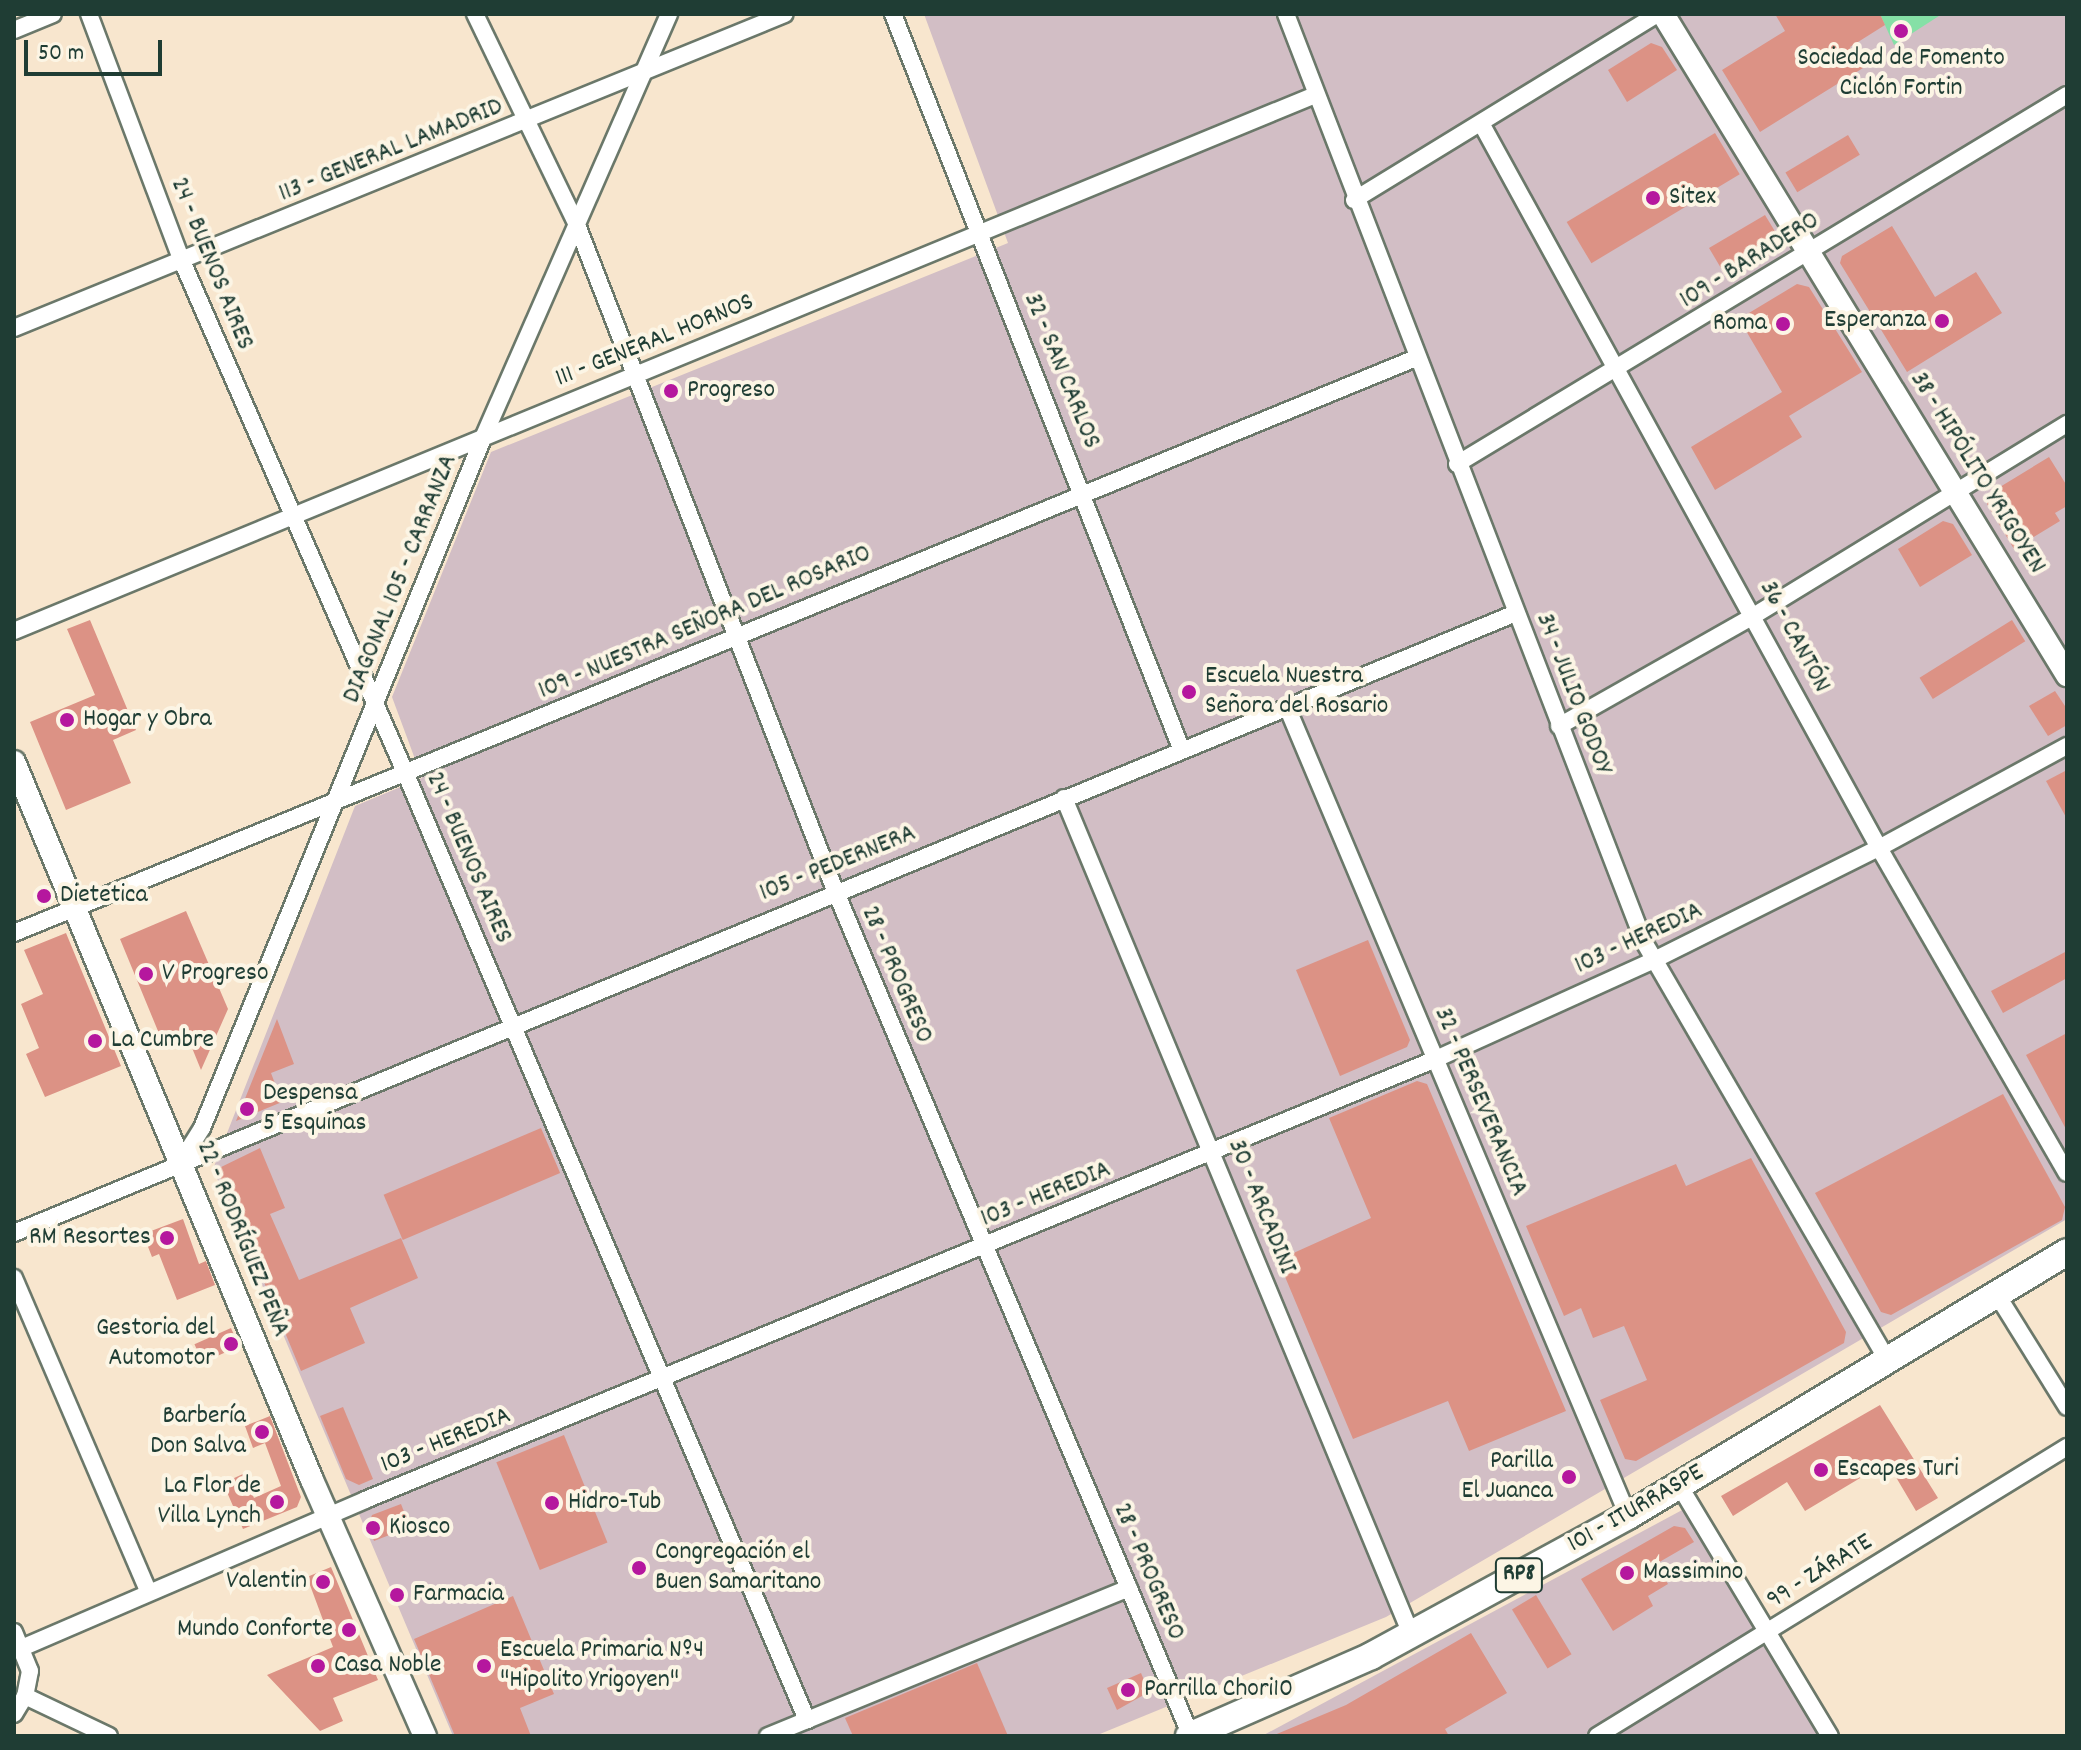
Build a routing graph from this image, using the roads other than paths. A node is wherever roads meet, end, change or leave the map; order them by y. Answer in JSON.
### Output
{"nodes":[{"id":1,"x":53,"y":14,"type":"edge"},
{"id":2,"x":89,"y":14,"type":"edge"},
{"id":3,"x":475,"y":14,"type":"edge"},
{"id":4,"x":669,"y":14,"type":"edge"},
{"id":5,"x":785,"y":14,"type":"edge"},
{"id":6,"x":893,"y":14,"type":"edge"},
{"id":7,"x":1286,"y":14,"type":"edge"},
{"id":8,"x":1660,"y":14,"type":"edge"},
{"id":9,"x":14,"y":30,"type":"edge"},
{"id":10,"x":642,"y":73,"type":"junction"},
{"id":11,"x":1315,"y":95,"type":"junction"},
{"id":12,"x":2067,"y":95,"type":"edge"},
{"id":13,"x":528,"y":121,"type":"junction"},
{"id":14,"x":1481,"y":123,"type":"junction"},
{"id":15,"x":1354,"y":200,"type":"junction"},
{"id":16,"x":577,"y":225,"type":"junction"},
{"id":17,"x":980,"y":234,"type":"junction"},
{"id":18,"x":1808,"y":254,"type":"junction"},
{"id":19,"x":182,"y":261,"type":"junction"},
{"id":20,"x":14,"y":328,"type":"edge"},
{"id":21,"x":1416,"y":358,"type":"junction"},
{"id":22,"x":1619,"y":370,"type":"junction"},
{"id":23,"x":636,"y":374,"type":"junction"},
{"id":24,"x":2067,"y":424,"type":"edge"},
{"id":25,"x":483,"y":438,"type":"junction"},
{"id":26,"x":1457,"y":464,"type":"junction"},
{"id":27,"x":1083,"y":491,"type":"junction"},
{"id":28,"x":1957,"y":491,"type":"junction"},
{"id":29,"x":293,"y":515,"type":"junction"},
{"id":30,"x":1516,"y":613,"type":"junction"},
{"id":31,"x":1755,"y":615,"type":"junction"},
{"id":32,"x":14,"y":631,"type":"edge"},
{"id":33,"x":736,"y":637,"type":"junction"},
{"id":34,"x":2067,"y":675,"type":"edge"},
{"id":35,"x":1287,"y":707,"type":"junction"},
{"id":36,"x":376,"y":708,"type":"junction"},
{"id":37,"x":1559,"y":726,"type":"junction"},
{"id":38,"x":2067,"y":746,"type":"edge"},
{"id":39,"x":1181,"y":748,"type":"junction"},
{"id":40,"x":14,"y":762,"type":"edge"},
{"id":41,"x":405,"y":772,"type":"junction"},
{"id":42,"x":1064,"y":798,"type":"junction"},
{"id":43,"x":338,"y":800,"type":"junction"},
{"id":44,"x":1879,"y":848,"type":"junction"},
{"id":45,"x":835,"y":890,"type":"junction"},
{"id":46,"x":75,"y":906,"type":"junction"},
{"id":47,"x":14,"y":933,"type":"edge"},
{"id":48,"x":1654,"y":960,"type":"junction"},
{"id":49,"x":512,"y":1024,"type":"junction"},
{"id":50,"x":1436,"y":1059,"type":"junction"},
{"id":51,"x":1213,"y":1152,"type":"junction"},
{"id":52,"x":180,"y":1163,"type":"junction"},
{"id":53,"x":2067,"y":1173,"type":"edge"},
{"id":54,"x":14,"y":1233,"type":"edge"},
{"id":55,"x":983,"y":1246,"type":"junction"},
{"id":56,"x":2067,"y":1252,"type":"edge"},
{"id":57,"x":14,"y":1278,"type":"edge"},
{"id":58,"x":1996,"y":1293,"type":"junction"},
{"id":59,"x":1886,"y":1358,"type":"junction"},
{"id":60,"x":662,"y":1377,"type":"junction"},
{"id":61,"x":2067,"y":1407,"type":"edge"},
{"id":62,"x":2067,"y":1447,"type":"edge"},
{"id":63,"x":1679,"y":1485,"type":"junction"},
{"id":64,"x":327,"y":1516,"type":"junction"},
{"id":65,"x":1628,"y":1516,"type":"junction"},
{"id":66,"x":1129,"y":1588,"type":"junction"},
{"id":67,"x":148,"y":1591,"type":"junction"},
{"id":68,"x":14,"y":1632,"type":"edge"},
{"id":69,"x":1767,"y":1633,"type":"junction"},
{"id":70,"x":1411,"y":1634,"type":"junction"},
{"id":71,"x":24,"y":1647,"type":"junction"},
{"id":72,"x":25,"y":1696,"type":"junction"},
{"id":73,"x":14,"y":1714,"type":"edge"},
{"id":74,"x":807,"y":1720,"type":"junction"},
{"id":75,"x":109,"y":1736,"type":"edge"},
{"id":76,"x":425,"y":1736,"type":"edge"},
{"id":77,"x":768,"y":1736,"type":"edge"},
{"id":78,"x":1190,"y":1736,"type":"edge"},
{"id":79,"x":1597,"y":1736,"type":"edge"},
{"id":80,"x":1830,"y":1736,"type":"edge"}],
"edges":[{"from":1,"to":9,"type":"street"},
{"from":2,"to":19,"type":"street","name":"24 - BUENOS AIRES"},
{"from":3,"to":13,"type":"street","name":"28 - PROGRESO"},
{"from":4,"to":10,"type":"street","name":"DIAGONAL 105 - CARRANZA"},
{"from":5,"to":10,"type":"street","name":"113 - GENERAL LAMADRID"},
{"from":6,"to":17,"type":"street","name":"32 - SAN CARLOS"},
{"from":7,"to":11,"type":"street","name":"34 - JULIO GODOY"},
{"from":8,"to":14,"type":"street"},
{"from":8,"to":18,"type":"street","name":"38 - HIPÓLITO YRIGOYEN"},
{"from":10,"to":13,"type":"street","name":"113 - GENERAL LAMADRID"},
{"from":10,"to":16,"type":"street","name":"DIAGONAL 105 - CARRANZA"},
{"from":11,"to":15,"type":"street","name":"34 - JULIO GODOY"},
{"from":11,"to":17,"type":"street","name":"111 - GENERAL HORNOS"},
{"from":12,"to":18,"type":"street","name":"109 - BARADERO"},
{"from":13,"to":16,"type":"street","name":"28 - PROGRESO"},
{"from":13,"to":19,"type":"street","name":"113 - GENERAL LAMADRID"},
{"from":14,"to":15,"type":"street"},
{"from":14,"to":22,"type":"street","name":"36 - CANTÓN"},
{"from":15,"to":21,"type":"street","name":"34 - JULIO GODOY"},
{"from":16,"to":23,"type":"street","name":"28 - PROGRESO"},
{"from":16,"to":25,"type":"street","name":"DIAGONAL 105 - CARRANZA"},
{"from":17,"to":23,"type":"street","name":"111 - GENERAL HORNOS"},
{"from":17,"to":27,"type":"street","name":"32 - SAN CARLOS"},
{"from":18,"to":22,"type":"street","name":"109 - BARADERO"},
{"from":18,"to":28,"type":"street","name":"38 - HIPÓLITO YRIGOYEN"},
{"from":19,"to":20,"type":"street","name":"113 - GENERAL LAMADRID"},
{"from":19,"to":29,"type":"street","name":"24 - BUENOS AIRES"},
{"from":21,"to":26,"type":"street","name":"34 - JULIO GODOY"},
{"from":21,"to":27,"type":"street","name":"109 - NUESTRA SEÑORA DEL ROSARIO"},
{"from":22,"to":26,"type":"street","name":"109 - BARADERO"},
{"from":22,"to":31,"type":"street","name":"36 - CANTÓN"},
{"from":23,"to":25,"type":"street","name":"111 - GENERAL HORNOS"},
{"from":23,"to":33,"type":"street","name":"28 - PROGRESO"},
{"from":24,"to":28,"type":"street"},
{"from":25,"to":29,"type":"street","name":"111 - GENERAL HORNOS"},
{"from":25,"to":36,"type":"street","name":"DIAGONAL 105 - CARRANZA"},
{"from":26,"to":30,"type":"street","name":"34 - JULIO GODOY"},
{"from":27,"to":33,"type":"street","name":"109 - NUESTRA SEÑORA DEL ROSARIO"},
{"from":27,"to":39,"type":"street","name":"32 - SAN CARLOS"},
{"from":28,"to":31,"type":"street"},
{"from":28,"to":34,"type":"street","name":"38 - HIPÓLITO YRIGOYEN"},
{"from":29,"to":32,"type":"street","name":"111 - GENERAL HORNOS"},
{"from":29,"to":36,"type":"street","name":"24 - BUENOS AIRES"},
{"from":30,"to":35,"type":"street","name":"105 - PEDERNERA"},
{"from":30,"to":37,"type":"street","name":"34 - JULIO GODOY"},
{"from":31,"to":37,"type":"street"},
{"from":31,"to":44,"type":"street","name":"36 - CANTÓN"},
{"from":33,"to":41,"type":"street","name":"109 - NUESTRA SEÑORA DEL ROSARIO"},
{"from":33,"to":45,"type":"street","name":"28 - PROGRESO"},
{"from":35,"to":39,"type":"street","name":"105 - PEDERNERA"},
{"from":35,"to":50,"type":"street","name":"32 - PERSEVERANCIA"},
{"from":36,"to":41,"type":"street","name":"24 - BUENOS AIRES"},
{"from":36,"to":43,"type":"street","name":"DIAGONAL 105 - CARRANZA"},
{"from":37,"to":48,"type":"street","name":"34 - JULIO GODOY"},
{"from":38,"to":44,"type":"street","name":"103 - HEREDIA"},
{"from":39,"to":42,"type":"street","name":"105 - PEDERNERA"},
{"from":40,"to":46,"type":"street","name":"22 - RODRÍGUEZ PEÑA"},
{"from":41,"to":43,"type":"street","name":"109 - NUESTRA SEÑORA DEL ROSARIO"},
{"from":41,"to":49,"type":"street","name":"24 - BUENOS AIRES"},
{"from":42,"to":45,"type":"street","name":"105 - PEDERNERA"},
{"from":42,"to":51,"type":"street","name":"30 - ARCADINI"},
{"from":43,"to":46,"type":"street","name":"109 - NUESTRA SEÑORA DEL ROSARIO"},
{"from":43,"to":52,"type":"street","name":"DIAGONAL 105 - CARRANZA"},
{"from":44,"to":48,"type":"street","name":"103 - HEREDIA"},
{"from":44,"to":53,"type":"street","name":"36 - CANTÓN"},
{"from":45,"to":49,"type":"street","name":"105 - PEDERNERA"},
{"from":45,"to":55,"type":"street","name":"28 - PROGRESO"},
{"from":46,"to":47,"type":"street","name":"109 - NUESTRA SEÑORA DEL ROSARIO"},
{"from":46,"to":52,"type":"street","name":"22 - RODRÍGUEZ PEÑA"},
{"from":48,"to":50,"type":"street","name":"103 - HEREDIA"},
{"from":48,"to":59,"type":"street","name":"34 - JULIO GODOY"},
{"from":49,"to":52,"type":"street","name":"105 - PEDERNERA"},
{"from":49,"to":60,"type":"street","name":"24 - BUENOS AIRES"},
{"from":50,"to":51,"type":"street","name":"103 - HEREDIA"},
{"from":50,"to":65,"type":"street","name":"32 - PERSEVERANCIA"},
{"from":51,"to":55,"type":"street","name":"103 - HEREDIA"},
{"from":51,"to":70,"type":"street","name":"30 - ARCADINI"},
{"from":52,"to":54,"type":"street","name":"105 - PEDERNERA"},
{"from":52,"to":64,"type":"street","name":"22 - RODRÍGUEZ PEÑA"},
{"from":55,"to":60,"type":"street","name":"103 - HEREDIA"},
{"from":55,"to":66,"type":"street","name":"28 - PROGRESO"},
{"from":56,"to":58,"type":"main road","name":"101 - ITURRASPE","number":"RP8"},
{"from":57,"to":67,"type":"street"},
{"from":58,"to":59,"type":"main road","name":"101 - ITURRASPE","number":"RP8"},
{"from":58,"to":61,"type":"street"},
{"from":59,"to":63,"type":"main road","name":"101 - ITURRASPE","number":"RP8"},
{"from":60,"to":64,"type":"street","name":"103 - HEREDIA"},
{"from":60,"to":74,"type":"street","name":"24 - BUENOS AIRES"},
{"from":62,"to":69,"type":"street","name":"99 - ZÁRATE"},
{"from":63,"to":65,"type":"main road","name":"101 - ITURRASPE","number":"RP8"},
{"from":63,"to":69,"type":"street"},
{"from":64,"to":67,"type":"street","name":"103 - HEREDIA"},
{"from":64,"to":76,"type":"street","name":"22 - RODRÍGUEZ PEÑA"},
{"from":65,"to":70,"type":"main road","name":"101 - ITURRASPE","number":"RP8"},
{"from":66,"to":74,"type":"street"},
{"from":66,"to":78,"type":"street","name":"28 - PROGRESO"},
{"from":67,"to":71,"type":"street","name":"103 - HEREDIA"},
{"from":68,"to":71,"type":"street"},
{"from":69,"to":79,"type":"street","name":"99 - ZÁRATE"},
{"from":69,"to":80,"type":"street"},
{"from":70,"to":78,"type":"main road","name":"101 - ITURRASPE","number":"RP8"},
{"from":71,"to":72,"type":"street"},
{"from":72,"to":73,"type":"street"},
{"from":72,"to":75,"type":"street"},
{"from":74,"to":77,"type":"street"}]}
